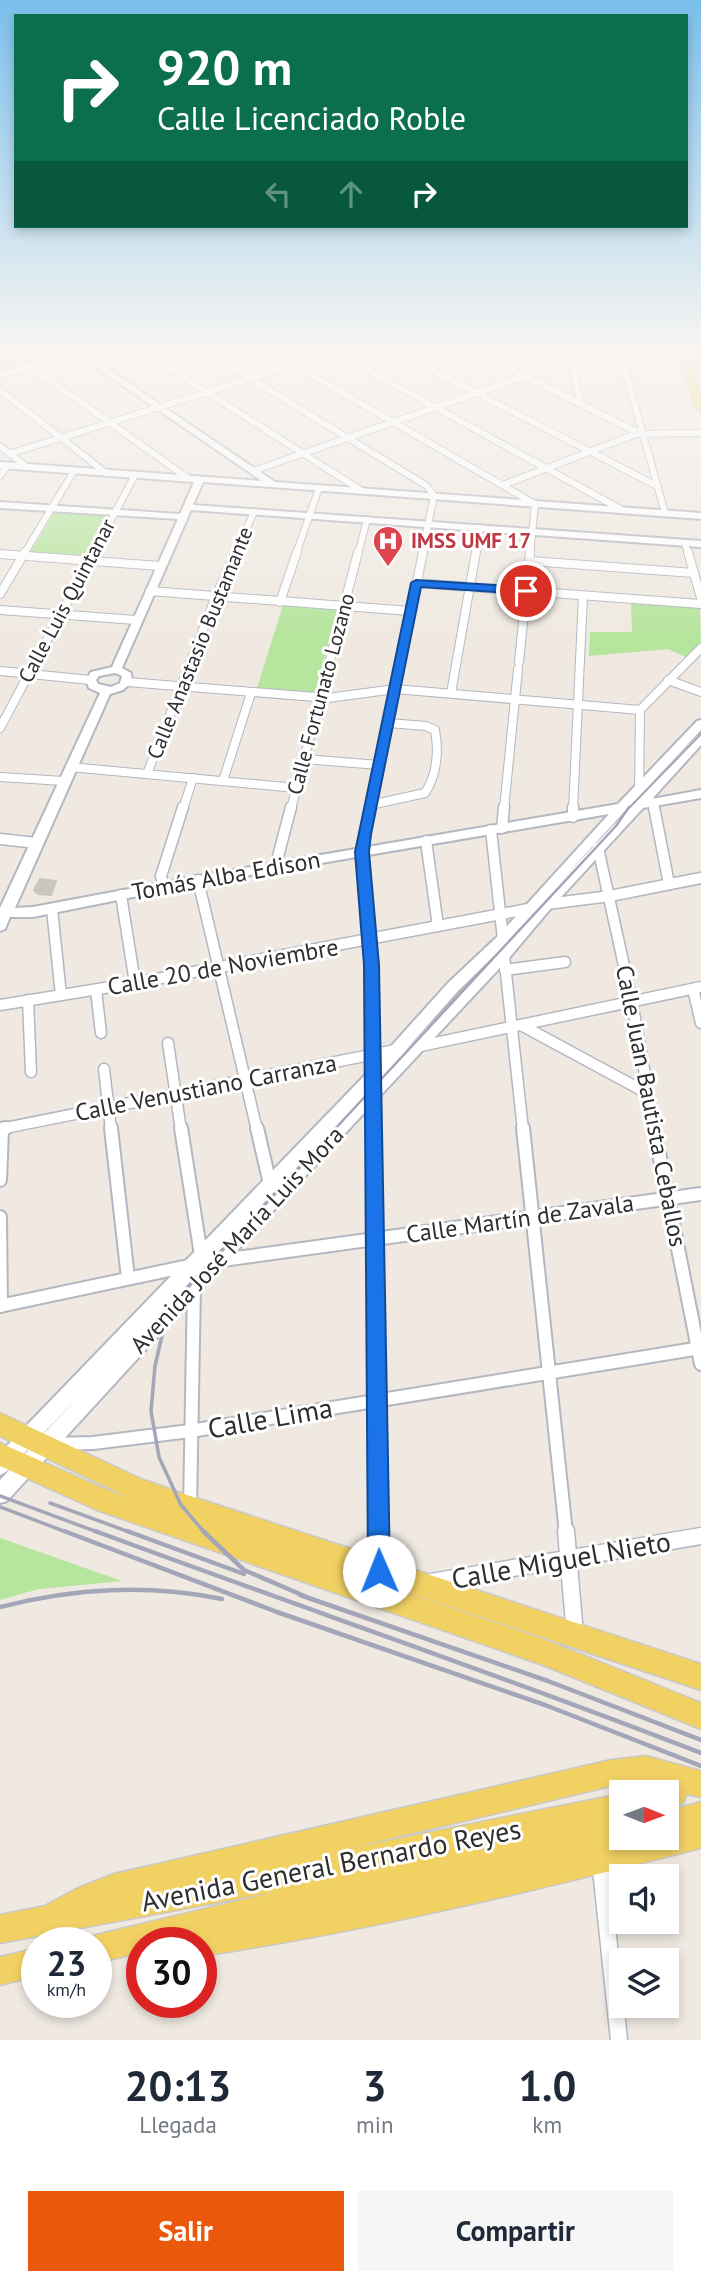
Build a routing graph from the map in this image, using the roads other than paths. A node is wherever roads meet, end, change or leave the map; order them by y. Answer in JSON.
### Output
{"nodes":[{"id":1,"x":0,"y":446,"type":"edge"},
{"id":2,"x":35,"y":446,"type":"edge"},
{"id":3,"x":73,"y":446,"type":"edge"},
{"id":4,"x":146,"y":446,"type":"edge"},
{"id":5,"x":217,"y":446,"type":"edge"},
{"id":6,"x":293,"y":446,"type":"edge"},
{"id":7,"x":319,"y":446,"type":"edge"},
{"id":8,"x":362,"y":446,"type":"edge"},
{"id":9,"x":435,"y":446,"type":"edge"},
{"id":10,"x":508,"y":446,"type":"edge"},
{"id":11,"x":578,"y":446,"type":"edge"},
{"id":12,"x":605,"y":446,"type":"edge"},
{"id":13,"x":645,"y":446,"type":"edge"},
{"id":14,"x":302,"y":452,"type":"junction"},
{"id":15,"x":589,"y":452,"type":"junction"},
{"id":16,"x":9,"y":454,"type":"junction"},
{"id":17,"x":3,"y":466,"type":"edge"},
{"id":18,"x":27,"y":467,"type":"junction"},
{"id":19,"x":547,"y":468,"type":"junction"},
{"id":20,"x":74,"y":471,"type":"junction"},
{"id":21,"x":253,"y":471,"type":"junction"},
{"id":22,"x":106,"y":472,"type":"junction"},
{"id":23,"x":135,"y":475,"type":"junction"},
{"id":24,"x":0,"y":476,"type":"edge"},
{"id":25,"x":194,"y":479,"type":"junction"},
{"id":26,"x":274,"y":484,"type":"junction"},
{"id":27,"x":503,"y":485,"type":"junction"},
{"id":28,"x":657,"y":486,"type":"junction"},
{"id":29,"x":319,"y":488,"type":"junction"},
{"id":30,"x":362,"y":491,"type":"junction"},
{"id":31,"x":434,"y":496,"type":"junction"},
{"id":32,"x":535,"y":504,"type":"junction"},
{"id":33,"x":0,"y":505,"type":"edge"},
{"id":34,"x":187,"y":507,"type":"junction"},
{"id":35,"x":51,"y":508,"type":"junction"},
{"id":36,"x":622,"y":510,"type":"junction"},
{"id":37,"x":113,"y":512,"type":"junction"},
{"id":38,"x":254,"y":512,"type":"junction"},
{"id":39,"x":664,"y":513,"type":"junction"},
{"id":40,"x":310,"y":516,"type":"junction"},
{"id":41,"x":701,"y":516,"type":"edge"},
{"id":42,"x":182,"y":517,"type":"junction"},
{"id":43,"x":367,"y":520,"type":"junction"},
{"id":44,"x":429,"y":524,"type":"junction"},
{"id":45,"x":481,"y":528,"type":"junction"},
{"id":46,"x":532,"y":532,"type":"junction"},
{"id":47,"x":685,"y":543,"type":"junction"},
{"id":48,"x":701,"y":544,"type":"edge"},
{"id":49,"x":0,"y":554,"type":"edge"},
{"id":50,"x":22,"y":556,"type":"junction"},
{"id":51,"x":88,"y":561,"type":"junction"},
{"id":52,"x":530,"y":561,"type":"junction"},
{"id":53,"x":160,"y":566,"type":"junction"},
{"id":54,"x":694,"y":573,"type":"junction"},
{"id":55,"x":416,"y":583,"type":"junction"},
{"id":56,"x":471,"y":587,"type":"junction"},
{"id":57,"x":150,"y":591,"type":"junction"},
{"id":58,"x":526,"y":591,"type":"junction"},
{"id":59,"x":0,"y":594,"type":"edge"},
{"id":60,"x":216,"y":596,"type":"junction"},
{"id":61,"x":583,"y":596,"type":"junction"},
{"id":62,"x":701,"y":598,"type":"edge"},
{"id":63,"x":280,"y":602,"type":"junction"},
{"id":64,"x":701,"y":604,"type":"edge"},
{"id":65,"x":343,"y":607,"type":"junction"},
{"id":66,"x":0,"y":610,"type":"edge"},
{"id":67,"x":410,"y":611,"type":"junction"},
{"id":68,"x":59,"y":615,"type":"junction"},
{"id":69,"x":136,"y":620,"type":"junction"},
{"id":70,"x":701,"y":648,"type":"edge"},
{"id":71,"x":116,"y":669,"type":"junction"},
{"id":72,"x":0,"y":671,"type":"edge"},
{"id":73,"x":29,"y":674,"type":"junction"},
{"id":74,"x":91,"y":680,"type":"junction"},
{"id":75,"x":668,"y":680,"type":"junction"},
{"id":76,"x":127,"y":682,"type":"junction"},
{"id":77,"x":181,"y":686,"type":"junction"},
{"id":78,"x":395,"y":689,"type":"junction"},
{"id":79,"x":106,"y":691,"type":"junction"},
{"id":80,"x":701,"y":692,"type":"edge"},
{"id":81,"x":251,"y":693,"type":"junction"},
{"id":82,"x":451,"y":694,"type":"junction"},
{"id":83,"x":318,"y":698,"type":"junction"},
{"id":84,"x":516,"y":699,"type":"junction"},
{"id":85,"x":579,"y":705,"type":"junction"},
{"id":86,"x":640,"y":710,"type":"junction"},
{"id":87,"x":388,"y":723,"type":"junction"},
{"id":88,"x":701,"y":723,"type":"edge"},
{"id":89,"x":0,"y":729,"type":"edge"},
{"id":90,"x":701,"y":738,"type":"edge"},
{"id":91,"x":304,"y":759,"type":"junction"},
{"id":92,"x":379,"y":765,"type":"junction"},
{"id":93,"x":70,"y":767,"type":"junction"},
{"id":94,"x":147,"y":774,"type":"junction"},
{"id":95,"x":0,"y":777,"type":"edge"},
{"id":96,"x":193,"y":778,"type":"junction"},
{"id":97,"x":223,"y":781,"type":"junction"},
{"id":98,"x":63,"y":782,"type":"junction"},
{"id":99,"x":296,"y":788,"type":"junction"},
{"id":100,"x":701,"y":793,"type":"edge"},
{"id":101,"x":644,"y":798,"type":"junction"},
{"id":102,"x":370,"y":805,"type":"junction"},
{"id":103,"x":623,"y":807,"type":"junction"},
{"id":104,"x":573,"y":817,"type":"junction"},
{"id":105,"x":497,"y":829,"type":"junction"},
{"id":106,"x":0,"y":839,"type":"edge"},
{"id":107,"x":426,"y":841,"type":"junction"},
{"id":108,"x":598,"y":841,"type":"junction"},
{"id":109,"x":36,"y":843,"type":"junction"},
{"id":110,"x":362,"y":852,"type":"junction"},
{"id":111,"x":275,"y":868,"type":"junction"},
{"id":112,"x":701,"y":878,"type":"edge"},
{"id":113,"x":198,"y":880,"type":"junction"},
{"id":114,"x":669,"y":884,"type":"junction"},
{"id":115,"x":164,"y":887,"type":"junction"},
{"id":116,"x":121,"y":895,"type":"junction"},
{"id":117,"x":610,"y":896,"type":"junction"},
{"id":118,"x":547,"y":904,"type":"junction"},
{"id":119,"x":52,"y":909,"type":"junction"},
{"id":120,"x":528,"y":909,"type":"junction"},
{"id":121,"x":500,"y":914,"type":"junction"},
{"id":122,"x":2,"y":918,"type":"edge"},
{"id":123,"x":438,"y":926,"type":"junction"},
{"id":124,"x":370,"y":940,"type":"junction"},
{"id":125,"x":504,"y":955,"type":"junction"},
{"id":126,"x":565,"y":962,"type":"dead end"},
{"id":127,"x":218,"y":968,"type":"junction"},
{"id":128,"x":135,"y":983,"type":"junction"},
{"id":129,"x":697,"y":988,"type":"edge"},
{"id":130,"x":96,"y":990,"type":"junction"},
{"id":131,"x":61,"y":995,"type":"junction"},
{"id":132,"x":28,"y":1000,"type":"junction"},
{"id":133,"x":632,"y":1002,"type":"junction"},
{"id":134,"x":0,"y":1005,"type":"edge"},
{"id":135,"x":701,"y":1023,"type":"edge"},
{"id":136,"x":516,"y":1026,"type":"junction"},
{"id":137,"x":102,"y":1033,"type":"dead end"},
{"id":138,"x":168,"y":1043,"type":"dead end"},
{"id":139,"x":417,"y":1046,"type":"junction"},
{"id":140,"x":398,"y":1050,"type":"junction"},
{"id":141,"x":372,"y":1054,"type":"junction"},
{"id":142,"x":104,"y":1069,"type":"dead end"},
{"id":143,"x":31,"y":1072,"type":"dead end"},
{"id":144,"x":373,"y":1076,"type":"junction"},
{"id":145,"x":246,"y":1079,"type":"junction"},
{"id":146,"x":177,"y":1093,"type":"junction"},
{"id":147,"x":647,"y":1093,"type":"junction"},
{"id":148,"x":374,"y":1094,"type":"junction"},
{"id":149,"x":108,"y":1108,"type":"junction"},
{"id":150,"x":1,"y":1129,"type":"edge"},
{"id":151,"x":0,"y":1180,"type":"edge"},
{"id":152,"x":270,"y":1184,"type":"junction"},
{"id":153,"x":701,"y":1194,"type":"edge"},
{"id":154,"x":667,"y":1198,"type":"junction"},
{"id":155,"x":531,"y":1216,"type":"junction"},
{"id":156,"x":0,"y":1217,"type":"edge"},
{"id":157,"x":373,"y":1241,"type":"junction"},
{"id":158,"x":203,"y":1260,"type":"junction"},
{"id":159,"x":128,"y":1278,"type":"junction"},
{"id":160,"x":194,"y":1284,"type":"junction"},
{"id":161,"x":0,"y":1306,"type":"edge"},
{"id":162,"x":699,"y":1348,"type":"edge"},
{"id":163,"x":701,"y":1364,"type":"edge"},
{"id":164,"x":550,"y":1372,"type":"junction"},
{"id":165,"x":377,"y":1399,"type":"junction"},
{"id":166,"x":0,"y":1424,"type":"edge"},
{"id":167,"x":190,"y":1431,"type":"junction"},
{"id":168,"x":37,"y":1441,"type":"junction"},
{"id":169,"x":9,"y":1461,"type":"edge"},
{"id":170,"x":0,"y":1494,"type":"edge"},
{"id":171,"x":189,"y":1508,"type":"junction"},
{"id":172,"x":198,"y":1534,"type":"junction"},
{"id":173,"x":701,"y":1536,"type":"edge"},
{"id":174,"x":569,"y":1557,"type":"junction"},
{"id":175,"x":379,"y":1571,"type":"junction"},
{"id":176,"x":420,"y":1583,"type":"junction"},
{"id":177,"x":575,"y":1634,"type":"junction"},
{"id":178,"x":701,"y":1677,"type":"edge"},
{"id":179,"x":701,"y":1716,"type":"edge"},
{"id":180,"x":701,"y":1784,"type":"edge"},
{"id":181,"x":609,"y":1809,"type":"edge"},
{"id":182,"x":701,"y":1816,"type":"edge"},
{"id":183,"x":679,"y":1821,"type":"edge"},
{"id":184,"x":701,"y":1834,"type":"edge"},
{"id":185,"x":609,"y":1836,"type":"edge"},
{"id":186,"x":600,"y":1860,"type":"junction"},
{"id":187,"x":43,"y":1923,"type":"junction"},
{"id":188,"x":198,"y":1927,"type":"edge"},
{"id":189,"x":0,"y":1929,"type":"edge"},
{"id":190,"x":217,"y":1939,"type":"edge"},
{"id":191,"x":21,"y":1966,"type":"edge"},
{"id":192,"x":0,"y":1971,"type":"edge"},
{"id":193,"x":619,"y":2040,"type":"edge"}],
"edges":[{"from":1,"to":16,"type":"street"},
{"from":2,"to":16,"type":"street"},
{"from":3,"to":22,"type":"street"},
{"from":4,"to":25,"type":"street"},
{"from":5,"to":21,"type":"street"},
{"from":6,"to":14,"type":"street"},
{"from":7,"to":14,"type":"street"},
{"from":8,"to":31,"type":"street"},
{"from":9,"to":27,"type":"street"},
{"from":10,"to":19,"type":"street"},
{"from":11,"to":15,"type":"street"},
{"from":12,"to":15,"type":"street"},
{"from":13,"to":28,"type":"street"},
{"from":14,"to":21,"type":"street"},
{"from":14,"to":30,"type":"street"},
{"from":15,"to":19,"type":"street"},
{"from":15,"to":28,"type":"street"},
{"from":16,"to":18,"type":"street"},
{"from":17,"to":18,"type":"street"},
{"from":17,"to":24,"type":"street"},
{"from":18,"to":20,"type":"street"},
{"from":19,"to":27,"type":"street"},
{"from":19,"to":36,"type":"street"},
{"from":20,"to":22,"type":"street"},
{"from":20,"to":35,"type":"street"},
{"from":21,"to":26,"type":"street"},
{"from":22,"to":23,"type":"street"},
{"from":23,"to":25,"type":"street"},
{"from":23,"to":37,"type":"street","name":"Calle Luis Quintanar"},
{"from":25,"to":26,"type":"street"},
{"from":25,"to":34,"type":"street"},
{"from":26,"to":29,"type":"street"},
{"from":27,"to":32,"type":"street"},
{"from":28,"to":39,"type":"street"},
{"from":29,"to":30,"type":"street"},
{"from":29,"to":40,"type":"street"},
{"from":30,"to":31,"type":"street"},
{"from":31,"to":32,"type":"street"},
{"from":31,"to":44,"type":"street"},
{"from":32,"to":36,"type":"street"},
{"from":32,"to":46,"type":"street"},
{"from":33,"to":35,"type":"street"},
{"from":34,"to":38,"type":"street"},
{"from":34,"to":42,"type":"street"},
{"from":35,"to":37,"type":"street"},
{"from":35,"to":50,"type":"street"},
{"from":36,"to":39,"type":"street"},
{"from":37,"to":42,"type":"street"},
{"from":37,"to":51,"type":"street","name":"Calle Luis Quintanar"},
{"from":38,"to":40,"type":"street"},
{"from":38,"to":60,"type":"street","name":"Calle Anastasio Bustamante"},
{"from":39,"to":41,"type":"street"},
{"from":40,"to":43,"type":"street"},
{"from":40,"to":63,"type":"street"},
{"from":42,"to":53,"type":"street"},
{"from":43,"to":44,"type":"street"},
{"from":43,"to":65,"type":"street","name":"Calle Fortunato Lozano"},
{"from":44,"to":45,"type":"street"},
{"from":44,"to":55,"type":"street"},
{"from":45,"to":46,"type":"street"},
{"from":45,"to":56,"type":"street"},
{"from":46,"to":47,"type":"street"},
{"from":46,"to":52,"type":"street"},
{"from":47,"to":48,"type":"street"},
{"from":47,"to":54,"type":"street"},
{"from":49,"to":50,"type":"street"},
{"from":50,"to":51,"type":"street"},
{"from":50,"to":59,"type":"street"},
{"from":51,"to":53,"type":"street"},
{"from":51,"to":68,"type":"street","name":"Calle Luis Quintanar"},
{"from":52,"to":54,"type":"street"},
{"from":52,"to":58,"type":"street"},
{"from":53,"to":57,"type":"street"},
{"from":54,"to":62,"type":"street"},
{"from":55,"to":56,"type":"street"},
{"from":55,"to":67,"type":"street"},
{"from":56,"to":58,"type":"street"},
{"from":56,"to":82,"type":"street"},
{"from":57,"to":60,"type":"street"},
{"from":57,"to":69,"type":"street"},
{"from":58,"to":61,"type":"street"},
{"from":58,"to":84,"type":"street"},
{"from":60,"to":63,"type":"street"},
{"from":60,"to":77,"type":"street","name":"Calle Anastasio Bustamante"},
{"from":61,"to":64,"type":"street"},
{"from":61,"to":85,"type":"street"},
{"from":63,"to":65,"type":"street"},
{"from":65,"to":67,"type":"street"},
{"from":65,"to":83,"type":"street","name":"Calle Fortunato Lozano"},
{"from":66,"to":68,"type":"street"},
{"from":67,"to":78,"type":"street"},
{"from":68,"to":69,"type":"street"},
{"from":68,"to":73,"type":"street","name":"Calle Luis Quintanar"},
{"from":69,"to":71,"type":"street"},
{"from":70,"to":75,"type":"street"},
{"from":71,"to":74,"type":"street"},
{"from":71,"to":76,"type":"street"},
{"from":72,"to":73,"type":"street"},
{"from":73,"to":74,"type":"street"},
{"from":73,"to":89,"type":"street","name":"Calle Luis Quintanar"},
{"from":74,"to":79,"type":"street"},
{"from":75,"to":80,"type":"street"},
{"from":75,"to":86,"type":"street"},
{"from":76,"to":77,"type":"street"},
{"from":76,"to":79,"type":"street"},
{"from":77,"to":81,"type":"street"},
{"from":77,"to":94,"type":"street","name":"Calle Anastasio Bustamante"},
{"from":78,"to":82,"type":"street"},
{"from":78,"to":83,"type":"street"},
{"from":78,"to":87,"type":"street"},
{"from":79,"to":93,"type":"street"},
{"from":81,"to":83,"type":"street"},
{"from":81,"to":97,"type":"street"},
{"from":82,"to":84,"type":"street"},
{"from":83,"to":91,"type":"street","name":"Calle Fortunato Lozano"},
{"from":84,"to":85,"type":"street"},
{"from":84,"to":105,"type":"street"},
{"from":85,"to":86,"type":"street"},
{"from":85,"to":104,"type":"street"},
{"from":86,"to":101,"type":"street"},
{"from":87,"to":92,"type":"street"},
{"from":87,"to":102,"type":"street"},
{"from":88,"to":101,"type":"street","name":"Avenida José María Luis Mora"},
{"from":90,"to":101,"type":"street","name":"Avenida José María Luis Mora"},
{"from":91,"to":92,"type":"street"},
{"from":91,"to":99,"type":"street","name":"Calle Fortunato Lozano"},
{"from":92,"to":102,"type":"street"},
{"from":93,"to":94,"type":"street"},
{"from":93,"to":98,"type":"street"},
{"from":94,"to":96,"type":"street"},
{"from":95,"to":98,"type":"street"},
{"from":96,"to":97,"type":"street"},
{"from":96,"to":115,"type":"street","name":"Calle Anastasio Bustamante"},
{"from":97,"to":99,"type":"street"},
{"from":98,"to":109,"type":"street"},
{"from":99,"to":111,"type":"street","name":"Calle Fortunato Lozano"},
{"from":100,"to":101,"type":"street","name":"Tomás Alba Edison"},
{"from":101,"to":103,"type":"street","name":"Tomás Alba Edison"},
{"from":101,"to":108,"type":"street","name":"Avenida José María Luis Mora"},
{"from":101,"to":114,"type":"street"},
{"from":102,"to":110,"type":"street"},
{"from":103,"to":104,"type":"street","name":"Tomás Alba Edison"},
{"from":103,"to":108,"type":"street","name":"Avenida José María Luis Mora"},
{"from":104,"to":105,"type":"street","name":"Tomás Alba Edison"},
{"from":104,"to":108,"type":"street"},
{"from":105,"to":107,"type":"street","name":"Tomás Alba Edison"},
{"from":105,"to":121,"type":"street"},
{"from":106,"to":109,"type":"street"},
{"from":107,"to":110,"type":"street","name":"Tomás Alba Edison"},
{"from":107,"to":123,"type":"street"},
{"from":108,"to":117,"type":"street","name":"Calle Juan Bautista Ceballos"},
{"from":108,"to":118,"type":"street","name":"Avenida José María Luis Mora"},
{"from":108,"to":120,"type":"street","name":"Avenida José María Luis Mora"},
{"from":109,"to":122,"type":"street"},
{"from":110,"to":111,"type":"street","name":"Tomás Alba Edison"},
{"from":110,"to":124,"type":"street"},
{"from":111,"to":113,"type":"street","name":"Tomás Alba Edison"},
{"from":112,"to":114,"type":"street"},
{"from":113,"to":115,"type":"street","name":"Tomás Alba Edison"},
{"from":113,"to":127,"type":"street"},
{"from":114,"to":117,"type":"street"},
{"from":115,"to":116,"type":"street","name":"Tomás Alba Edison"},
{"from":116,"to":119,"type":"street","name":"Tomás Alba Edison"},
{"from":116,"to":128,"type":"street"},
{"from":117,"to":118,"type":"street"},
{"from":117,"to":133,"type":"street","name":"Calle Juan Bautista Ceballos"},
{"from":118,"to":125,"type":"street","name":"Avenida José María Luis Mora"},
{"from":119,"to":122,"type":"street","name":"Tomás Alba Edison"},
{"from":119,"to":131,"type":"street"},
{"from":120,"to":121,"type":"street","name":"Calle 20 de Noviembre"},
{"from":120,"to":125,"type":"street","name":"Avenida José María Luis Mora"},
{"from":121,"to":123,"type":"street","name":"Calle 20 de Noviembre"},
{"from":121,"to":125,"type":"street"},
{"from":123,"to":124,"type":"street","name":"Calle 20 de Noviembre"},
{"from":124,"to":127,"type":"street","name":"Calle 20 de Noviembre"},
{"from":124,"to":141,"type":"street"},
{"from":125,"to":126,"type":"street"},
{"from":125,"to":136,"type":"street"},
{"from":125,"to":139,"type":"street","name":"Avenida José María Luis Mora"},
{"from":125,"to":140,"type":"street","name":"Avenida José María Luis Mora"},
{"from":127,"to":128,"type":"street","name":"Calle 20 de Noviembre"},
{"from":127,"to":145,"type":"street"},
{"from":128,"to":130,"type":"street","name":"Calle 20 de Noviembre"},
{"from":129,"to":133,"type":"street","name":"Calle Venustiano Carranza"},
{"from":129,"to":135,"type":"street"},
{"from":130,"to":131,"type":"street","name":"Calle 20 de Noviembre"},
{"from":130,"to":137,"type":"street"},
{"from":131,"to":132,"type":"street","name":"Calle 20 de Noviembre"},
{"from":132,"to":134,"type":"street","name":"Calle 20 de Noviembre"},
{"from":132,"to":143,"type":"street"},
{"from":133,"to":136,"type":"street","name":"Calle Venustiano Carranza"},
{"from":133,"to":147,"type":"street","name":"Calle Juan Bautista Ceballos"},
{"from":136,"to":139,"type":"street","name":"Calle Venustiano Carranza"},
{"from":136,"to":147,"type":"street"},
{"from":136,"to":155,"type":"street"},
{"from":138,"to":146,"type":"street"},
{"from":139,"to":140,"type":"street","name":"Calle Venustiano Carranza"},
{"from":139,"to":148,"type":"street","name":"Avenida José María Luis Mora"},
{"from":140,"to":141,"type":"street","name":"Calle Venustiano Carranza"},
{"from":140,"to":144,"type":"street","name":"Avenida José María Luis Mora"},
{"from":141,"to":144,"type":"street"},
{"from":141,"to":145,"type":"street","name":"Calle Venustiano Carranza"},
{"from":142,"to":149,"type":"street"},
{"from":144,"to":148,"type":"street"},
{"from":144,"to":152,"type":"street","name":"Avenida José María Luis Mora"},
{"from":145,"to":146,"type":"street","name":"Calle Venustiano Carranza"},
{"from":145,"to":152,"type":"street"},
{"from":146,"to":149,"type":"street","name":"Calle Venustiano Carranza"},
{"from":146,"to":158,"type":"street"},
{"from":147,"to":154,"type":"street","name":"Calle Juan Bautista Ceballos"},
{"from":148,"to":157,"type":"street"},
{"from":148,"to":158,"type":"street","name":"Avenida José María Luis Mora"},
{"from":149,"to":150,"type":"street","name":"Calle Venustiano Carranza"},
{"from":149,"to":159,"type":"street"},
{"from":150,"to":151,"type":"street"},
{"from":152,"to":158,"type":"street","name":"Avenida José María Luis Mora"},
{"from":153,"to":154,"type":"street","name":"Calle Martín de Zavala"},
{"from":154,"to":155,"type":"street","name":"Calle Martín de Zavala"},
{"from":154,"to":162,"type":"street","name":"Calle Juan Bautista Ceballos"},
{"from":155,"to":157,"type":"street","name":"Calle Martín de Zavala"},
{"from":155,"to":164,"type":"street"},
{"from":156,"to":161,"type":"street"},
{"from":157,"to":158,"type":"street","name":"Calle Martín de Zavala"},
{"from":157,"to":165,"type":"street"},
{"from":158,"to":159,"type":"street","name":"Calle Martín de Zavala"},
{"from":158,"to":160,"type":"street","name":"Avenida José María Luis Mora"},
{"from":158,"to":168,"type":"street","name":"Avenida José María Luis Mora"},
{"from":159,"to":161,"type":"street","name":"Calle Martín de Zavala"},
{"from":160,"to":167,"type":"street"},
{"from":160,"to":168,"type":"street","name":"Avenida José María Luis Mora"},
{"from":162,"to":163,"type":"street","name":"Calle Juan Bautista Ceballos"},
{"from":162,"to":164,"type":"street","name":"Calle Lima"},
{"from":164,"to":165,"type":"street","name":"Calle Lima"},
{"from":164,"to":174,"type":"street"},
{"from":165,"to":167,"type":"street","name":"Calle Lima"},
{"from":165,"to":175,"type":"street"},
{"from":166,"to":168,"type":"main road"},
{"from":167,"to":168,"type":"street","name":"Calle Lima"},
{"from":167,"to":171,"type":"street"},
{"from":168,"to":169,"type":"street","name":"Avenida José María Luis Mora"},
{"from":168,"to":171,"type":"main road"},
{"from":169,"to":170,"type":"street","name":"Avenida José María Luis Mora"},
{"from":169,"to":172,"type":"main road"},
{"from":171,"to":172,"type":"street"},
{"from":171,"to":175,"type":"main road"},
{"from":172,"to":179,"type":"main road"},
{"from":173,"to":174,"type":"street","name":"Calle Miguel Nieto"},
{"from":174,"to":176,"type":"street","name":"Calle Miguel Nieto"},
{"from":174,"to":177,"type":"street"},
{"from":175,"to":176,"type":"main road"},
{"from":176,"to":177,"type":"main road"},
{"from":177,"to":178,"type":"main road"},
{"from":180,"to":187,"type":"main road"},
{"from":181,"to":187,"type":"main road","name":"Avenida General Bernardo Reyes"},
{"from":182,"to":183,"type":"main road"},
{"from":184,"to":186,"type":"main road"},
{"from":185,"to":188,"type":"main road","name":"Avenida General Bernardo Reyes"},
{"from":186,"to":190,"type":"main road"},
{"from":186,"to":193,"type":"street"},
{"from":187,"to":189,"type":"main road","name":"Avenida General Bernardo Reyes"},
{"from":191,"to":192,"type":"main road"}]}
